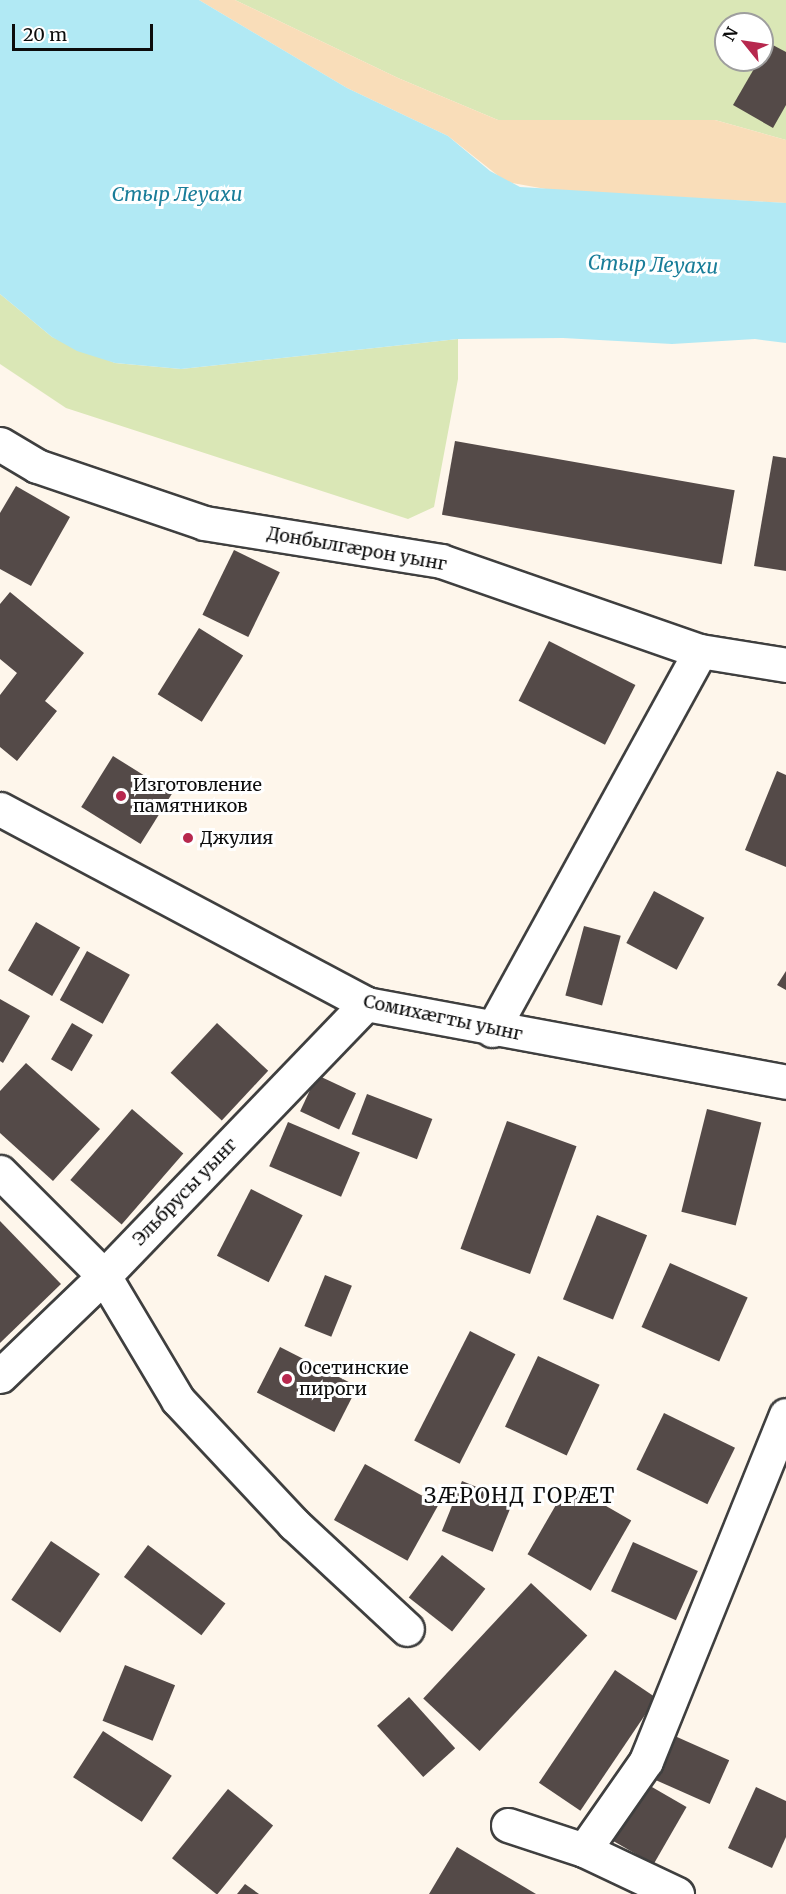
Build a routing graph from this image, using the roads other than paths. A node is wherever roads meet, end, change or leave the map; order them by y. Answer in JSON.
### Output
{"nodes":[{"id":1,"x":0,"y":444,"type":"edge"},
{"id":2,"x":700,"y":651,"type":"junction"},
{"id":3,"x":786,"y":665,"type":"edge"},
{"id":4,"x":2,"y":813,"type":"edge"},
{"id":5,"x":366,"y":1004,"type":"junction"},
{"id":6,"x":492,"y":1030,"type":"junction"},
{"id":7,"x":786,"y":1082,"type":"edge"},
{"id":8,"x":0,"y":1172,"type":"edge"},
{"id":9,"x":104,"y":1276,"type":"junction"},
{"id":10,"x":0,"y":1376,"type":"edge"},
{"id":11,"x":782,"y":1438,"type":"edge"},
{"id":12,"x":407,"y":1629,"type":"dead end"},
{"id":13,"x":508,"y":1825,"type":"dead end"},
{"id":14,"x":584,"y":1850,"type":"junction"},
{"id":15,"x":677,"y":1894,"type":"edge"}],
"edges":[{"from":1,"to":2,"type":"street","name":"Донбылгæрон уынг"},
{"from":2,"to":3,"type":"street","name":"Донбылгæрон уынг"},
{"from":2,"to":6,"type":"street"},
{"from":4,"to":5,"type":"street","name":"Сомихæгты уынг"},
{"from":5,"to":6,"type":"street","name":"Сомихæгты уынг"},
{"from":5,"to":9,"type":"street","name":"Эльбрусы уынг"},
{"from":6,"to":7,"type":"street","name":"Сомихæгты уынг"},
{"from":8,"to":9,"type":"street"},
{"from":9,"to":10,"type":"street","name":"Эльбрусы уынг"},
{"from":9,"to":12,"type":"street"},
{"from":11,"to":14,"type":"street"},
{"from":13,"to":14,"type":"street"},
{"from":14,"to":15,"type":"street"}]}
